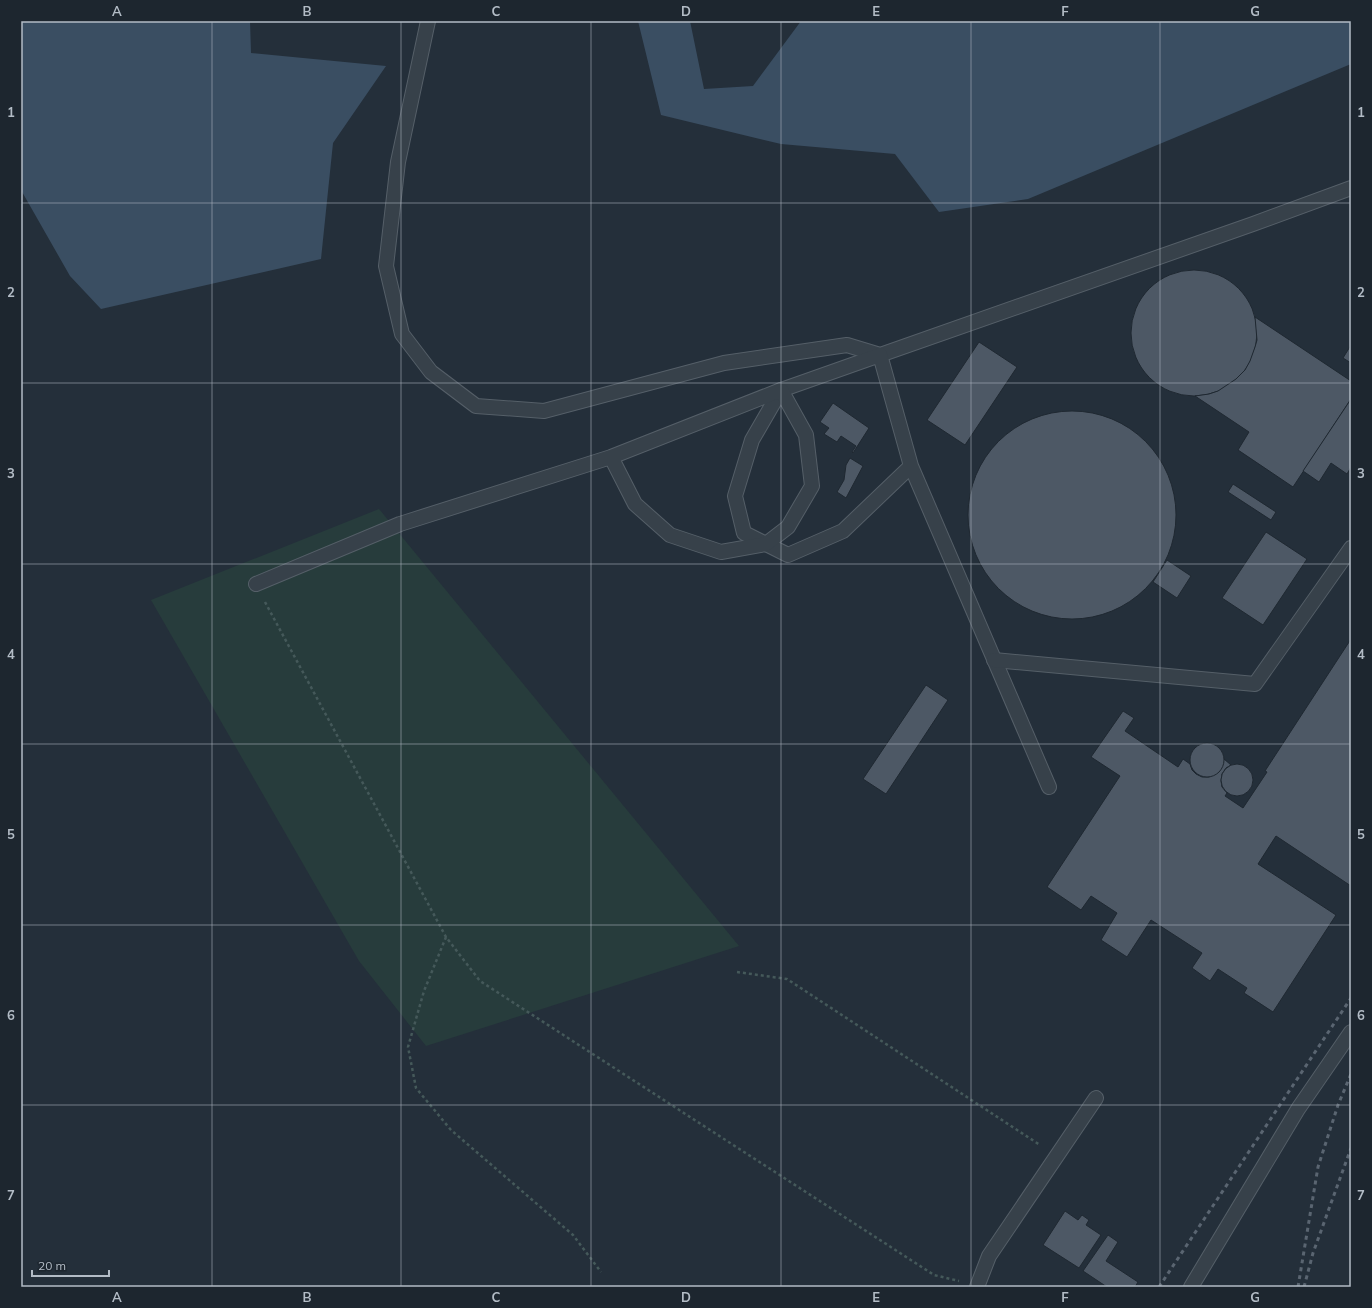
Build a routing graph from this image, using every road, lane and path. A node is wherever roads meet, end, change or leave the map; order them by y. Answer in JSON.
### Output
{"nodes":[{"id":1,"x":428,"y":21,"type":"edge"},
{"id":2,"x":1351,"y":188,"type":"edge"},
{"id":3,"x":880,"y":355,"type":"junction"},
{"id":4,"x":781,"y":390,"type":"junction"},
{"id":5,"x":611,"y":457,"type":"junction"},
{"id":6,"x":911,"y":466,"type":"junction"},
{"id":7,"x":766,"y":544,"type":"junction"},
{"id":8,"x":1351,"y":548,"type":"edge"},
{"id":9,"x":256,"y":584,"type":"joint"},
{"id":10,"x":994,"y":660,"type":"junction"},
{"id":11,"x":1049,"y":787,"type":"dead end"},
{"id":12,"x":446,"y":938,"type":"junction"},
{"id":13,"x":737,"y":972,"type":"dead end"},
{"id":14,"x":1351,"y":1032,"type":"edge"},
{"id":15,"x":1096,"y":1098,"type":"dead end"},
{"id":16,"x":1057,"y":1156,"type":"junction"},
{"id":17,"x":601,"y":1272,"type":"dead end"},
{"id":18,"x":977,"y":1286,"type":"edge"},
{"id":19,"x":1191,"y":1287,"type":"edge"}],
"edges":[{"from":1,"to":3,"type":"lane"},
{"from":2,"to":3,"type":"lane"},
{"from":3,"to":4,"type":"lane"},
{"from":3,"to":6,"type":"lane"},
{"from":4,"to":5,"type":"lane"},
{"from":4,"to":7,"type":"lane"},
{"from":4,"to":7,"type":"lane"},
{"from":5,"to":7,"type":"lane"},
{"from":5,"to":9,"type":"lane"},
{"from":6,"to":7,"type":"lane"},
{"from":6,"to":10,"type":"lane"},
{"from":8,"to":10,"type":"lane"},
{"from":9,"to":12,"type":"path"},
{"from":10,"to":11,"type":"lane"},
{"from":12,"to":17,"type":"path"},
{"from":12,"to":18,"type":"path"},
{"from":13,"to":16,"type":"path"},
{"from":14,"to":19,"type":"lane"},
{"from":15,"to":16,"type":"lane"},
{"from":16,"to":18,"type":"lane"}]}
